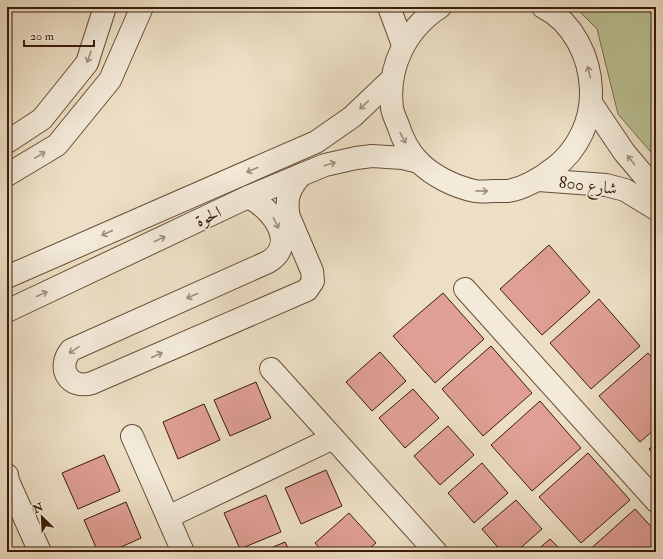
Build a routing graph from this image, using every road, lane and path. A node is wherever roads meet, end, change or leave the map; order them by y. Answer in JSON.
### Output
{"nodes":[{"id":1,"x":105,"y":7,"type":"edge"},
{"id":2,"x":142,"y":7,"type":"edge"},
{"id":3,"x":388,"y":7,"type":"edge"},
{"id":4,"x":440,"y":7,"type":"edge"},
{"id":5,"x":543,"y":7,"type":"edge"},
{"id":6,"x":403,"y":45,"type":"junction"},
{"id":7,"x":392,"y":79,"type":"junction"},
{"id":8,"x":591,"y":103,"type":"junction"},
{"id":9,"x":7,"y":142,"type":"edge"},
{"id":10,"x":419,"y":162,"type":"junction"},
{"id":11,"x":7,"y":175,"type":"edge"},
{"id":12,"x":301,"y":175,"type":"junction"},
{"id":13,"x":538,"y":180,"type":"junction"},
{"id":14,"x":656,"y":190,"type":"edge"},
{"id":15,"x":248,"y":197,"type":"junction"},
{"id":16,"x":656,"y":209,"type":"edge"},
{"id":17,"x":7,"y":277,"type":"edge"},
{"id":18,"x":465,"y":289,"type":"dead end"},
{"id":19,"x":7,"y":311,"type":"edge"},
{"id":20,"x":271,"y":369,"type":"dead end"},
{"id":21,"x":132,"y":436,"type":"dead end"},
{"id":22,"x":333,"y":438,"type":"junction"},
{"id":23,"x":7,"y":478,"type":"edge"},
{"id":24,"x":656,"y":501,"type":"edge"},
{"id":25,"x":168,"y":517,"type":"junction"},
{"id":26,"x":40,"y":552,"type":"edge"},
{"id":27,"x":184,"y":552,"type":"edge"},
{"id":28,"x":436,"y":552,"type":"edge"}],
"edges":[{"from":1,"to":9,"type":"street","one_way":true},
{"from":11,"to":2,"type":"street","one_way":true},
{"from":3,"to":6,"type":"street"},
{"from":4,"to":6,"type":"street"},
{"from":8,"to":5,"type":"street","one_way":true},
{"from":6,"to":7,"type":"street"},
{"from":7,"to":10,"type":"street","one_way":true},
{"from":7,"to":17,"type":"street","name":"الحوة","one_way":true},
{"from":8,"to":13,"type":"street"},
{"from":14,"to":8,"type":"street","name":"شارع 800","one_way":true},
{"from":12,"to":10,"type":"street","name":"الحوة","one_way":true},
{"from":10,"to":13,"type":"street","one_way":true},
{"from":12,"to":15,"type":"street","name":"الحوة"},
{"from":15,"to":12,"type":"street","one_way":true},
{"from":13,"to":16,"type":"street","name":"شارع 800"},
{"from":19,"to":15,"type":"street","name":"الحوة","one_way":true},
{"from":18,"to":24,"type":"street"},
{"from":20,"to":22,"type":"street"},
{"from":21,"to":25,"type":"street"},
{"from":22,"to":25,"type":"street"},
{"from":22,"to":28,"type":"street"},
{"from":23,"to":26,"type":"street"},
{"from":25,"to":27,"type":"street"}]}
